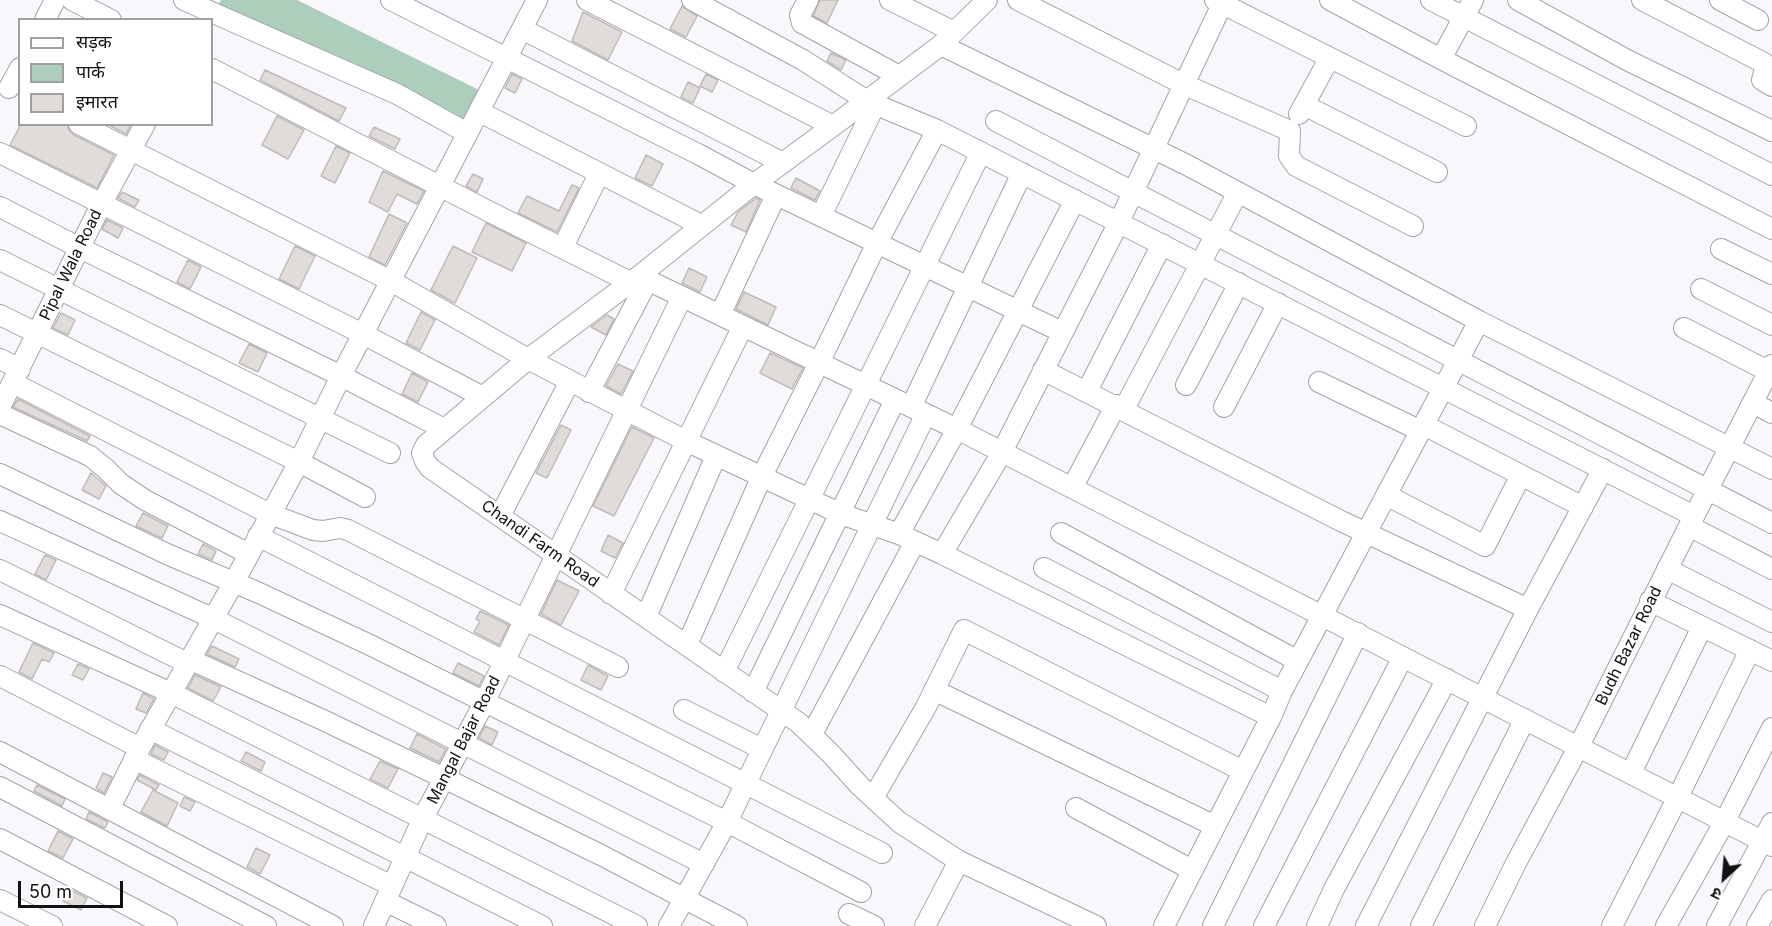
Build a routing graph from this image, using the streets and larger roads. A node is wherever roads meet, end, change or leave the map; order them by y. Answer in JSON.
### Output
{"nodes":[{"id":1,"x":55,"y":0,"type":"edge"},
{"id":2,"x":72,"y":0,"type":"edge"},
{"id":3,"x":184,"y":0,"type":"edge"},
{"id":4,"x":391,"y":0,"type":"edge"},
{"id":5,"x":537,"y":0,"type":"edge"},
{"id":6,"x":587,"y":0,"type":"edge"},
{"id":7,"x":692,"y":0,"type":"edge"},
{"id":8,"x":890,"y":0,"type":"edge"},
{"id":9,"x":987,"y":0,"type":"edge"},
{"id":10,"x":1018,"y":0,"type":"edge"},
{"id":11,"x":1330,"y":0,"type":"edge"},
{"id":12,"x":1431,"y":0,"type":"edge"},
{"id":13,"x":1473,"y":0,"type":"edge"},
{"id":14,"x":1518,"y":0,"type":"edge"},
{"id":15,"x":1642,"y":0,"type":"edge"},
{"id":16,"x":1720,"y":0,"type":"edge"},
{"id":17,"x":804,"y":1,"type":"edge"},
{"id":18,"x":1220,"y":1,"type":"edge"},
{"id":19,"x":205,"y":10,"type":"edge"},
{"id":20,"x":1464,"y":17,"type":"junction"},
{"id":21,"x":46,"y":18,"type":"edge"},
{"id":22,"x":107,"y":18,"type":"edge"},
{"id":23,"x":1758,"y":20,"type":"dead end"},
{"id":24,"x":522,"y":29,"type":"junction"},
{"id":25,"x":947,"y":38,"type":"junction"},
{"id":26,"x":507,"y":58,"type":"junction"},
{"id":27,"x":1329,"y":59,"type":"junction"},
{"id":28,"x":1441,"y":59,"type":"junction"},
{"id":29,"x":213,"y":70,"type":"edge"},
{"id":30,"x":18,"y":72,"type":"edge"},
{"id":31,"x":899,"y":76,"type":"junction"},
{"id":32,"x":1183,"y":84,"type":"junction"},
{"id":33,"x":1772,"y":86,"type":"edge"},
{"id":34,"x":9,"y":89,"type":"edge"},
{"id":35,"x":871,"y":102,"type":"junction"},
{"id":36,"x":1304,"y":105,"type":"junction"},
{"id":37,"x":480,"y":112,"type":"junction"},
{"id":38,"x":996,"y":121,"type":"dead end"},
{"id":39,"x":83,"y":126,"type":"edge"},
{"id":40,"x":144,"y":126,"type":"edge"},
{"id":41,"x":833,"y":126,"type":"junction"},
{"id":42,"x":1466,"y":126,"type":"dead end"},
{"id":43,"x":937,"y":130,"type":"junction"},
{"id":44,"x":1290,"y":131,"type":"junction"},
{"id":45,"x":1772,"y":131,"type":"edge"},
{"id":46,"x":467,"y":133,"type":"junction"},
{"id":47,"x":1153,"y":149,"type":"junction"},
{"id":48,"x":131,"y":152,"type":"junction"},
{"id":49,"x":981,"y":152,"type":"junction"},
{"id":50,"x":0,"y":153,"type":"edge"},
{"id":51,"x":783,"y":163,"type":"junction"},
{"id":52,"x":1437,"y":172,"type":"dead end"},
{"id":53,"x":1022,"y":173,"type":"junction"},
{"id":54,"x":599,"y":174,"type":"junction"},
{"id":55,"x":1772,"y":174,"type":"edge"},
{"id":56,"x":754,"y":184,"type":"junction"},
{"id":57,"x":440,"y":187,"type":"junction"},
{"id":58,"x":1131,"y":192,"type":"junction"},
{"id":59,"x":1238,"y":192,"type":"junction"},
{"id":60,"x":776,"y":195,"type":"junction"},
{"id":61,"x":1075,"y":200,"type":"junction"},
{"id":62,"x":102,"y":203,"type":"junction"},
{"id":63,"x":0,"y":207,"type":"edge"},
{"id":64,"x":821,"y":216,"type":"junction"},
{"id":65,"x":1119,"y":222,"type":"junction"},
{"id":66,"x":701,"y":225,"type":"junction"},
{"id":67,"x":1413,"y":226,"type":"dead end"},
{"id":68,"x":1772,"y":229,"type":"edge"},
{"id":69,"x":1216,"y":236,"type":"junction"},
{"id":70,"x":877,"y":243,"type":"junction"},
{"id":71,"x":1162,"y":244,"type":"junction"},
{"id":72,"x":563,"y":247,"type":"junction"},
{"id":73,"x":80,"y":248,"type":"junction"},
{"id":74,"x":1721,"y":249,"type":"dead end"},
{"id":75,"x":0,"y":260,"type":"edge"},
{"id":76,"x":1201,"y":264,"type":"junction"},
{"id":77,"x":924,"y":266,"type":"junction"},
{"id":78,"x":1772,"y":274,"type":"edge"},
{"id":79,"x":639,"y":279,"type":"junction"},
{"id":80,"x":391,"y":281,"type":"junction"},
{"id":81,"x":1239,"y":283,"type":"junction"},
{"id":82,"x":968,"y":286,"type":"junction"},
{"id":83,"x":1701,"y":289,"type":"dead end"},
{"id":84,"x":60,"y":290,"type":"junction"},
{"id":85,"x":682,"y":297,"type":"junction"},
{"id":86,"x":1278,"y":303,"type":"junction"},
{"id":87,"x":1019,"y":311,"type":"junction"},
{"id":88,"x":0,"y":315,"type":"edge"},
{"id":89,"x":720,"y":315,"type":"junction"},
{"id":90,"x":1479,"y":321,"type":"junction"},
{"id":91,"x":1772,"y":325,"type":"edge"},
{"id":92,"x":743,"y":326,"type":"junction"},
{"id":93,"x":1684,"y":328,"type":"dead end"},
{"id":94,"x":1062,"y":332,"type":"junction"},
{"id":95,"x":38,"y":334,"type":"junction"},
{"id":96,"x":363,"y":334,"type":"junction"},
{"id":97,"x":0,"y":359,"type":"edge"},
{"id":98,"x":528,"y":359,"type":"junction"},
{"id":99,"x":1458,"y":361,"type":"junction"},
{"id":100,"x":819,"y":363,"type":"junction"},
{"id":101,"x":1043,"y":370,"type":"junction"},
{"id":102,"x":1771,"y":370,"type":"edge"},
{"id":103,"x":16,"y":376,"type":"junction"},
{"id":104,"x":341,"y":376,"type":"junction"},
{"id":105,"x":570,"y":381,"type":"junction"},
{"id":106,"x":1319,"y":382,"type":"dead end"},
{"id":107,"x":865,"y":385,"type":"junction"},
{"id":108,"x":1186,"y":385,"type":"dead end"},
{"id":109,"x":1445,"y":388,"type":"junction"},
{"id":110,"x":1087,"y":391,"type":"junction"},
{"id":111,"x":589,"y":392,"type":"junction"},
{"id":112,"x":483,"y":397,"type":"junction"},
{"id":113,"x":1753,"y":403,"type":"junction"},
{"id":114,"x":0,"y":407,"type":"edge"},
{"id":115,"x":911,"y":407,"type":"junction"},
{"id":116,"x":1120,"y":407,"type":"junction"},
{"id":117,"x":1224,"y":407,"type":"dead end"},
{"id":118,"x":627,"y":412,"type":"junction"},
{"id":119,"x":1772,"y":413,"type":"edge"},
{"id":120,"x":0,"y":414,"type":"edge"},
{"id":121,"x":321,"y":418,"type":"junction"},
{"id":122,"x":1423,"y":428,"type":"junction"},
{"id":123,"x":444,"y":429,"type":"junction"},
{"id":124,"x":957,"y":429,"type":"junction"},
{"id":125,"x":686,"y":441,"type":"junction"},
{"id":126,"x":1730,"y":447,"type":"junction"},
{"id":127,"x":1002,"y":452,"type":"junction"},
{"id":128,"x":390,"y":453,"type":"dead end"},
{"id":129,"x":716,"y":456,"type":"junction"},
{"id":130,"x":299,"y":462,"type":"junction"},
{"id":131,"x":1603,"y":469,"type":"junction"},
{"id":132,"x":1772,"y":469,"type":"edge"},
{"id":133,"x":0,"y":474,"type":"edge"},
{"id":134,"x":1521,"y":475,"type":"junction"},
{"id":135,"x":762,"y":476,"type":"junction"},
{"id":136,"x":1072,"y":488,"type":"junction"},
{"id":137,"x":1708,"y":489,"type":"junction"},
{"id":138,"x":1386,"y":495,"type":"junction"},
{"id":139,"x":365,"y":497,"type":"dead end"},
{"id":140,"x":808,"y":499,"type":"junction"},
{"id":141,"x":1583,"y":507,"type":"junction"},
{"id":142,"x":270,"y":514,"type":"junction"},
{"id":143,"x":841,"y":514,"type":"junction"},
{"id":144,"x":500,"y":516,"type":"junction"},
{"id":145,"x":0,"y":521,"type":"edge"},
{"id":146,"x":1691,"y":521,"type":"junction"},
{"id":147,"x":1772,"y":523,"type":"edge"},
{"id":148,"x":873,"y":525,"type":"junction"},
{"id":149,"x":1366,"y":532,"type":"junction"},
{"id":150,"x":1062,"y":533,"type":"dead end"},
{"id":151,"x":258,"y":536,"type":"junction"},
{"id":152,"x":907,"y":538,"type":"junction"},
{"id":153,"x":249,"y":554,"type":"junction"},
{"id":154,"x":556,"y":554,"type":"junction"},
{"id":155,"x":942,"y":554,"type":"junction"},
{"id":156,"x":1044,"y":568,"type":"dead end"},
{"id":157,"x":1772,"y":568,"type":"edge"},
{"id":158,"x":1667,"y":569,"type":"junction"},
{"id":159,"x":0,"y":570,"type":"edge"},
{"id":160,"x":234,"y":582,"type":"junction"},
{"id":161,"x":611,"y":594,"type":"junction"},
{"id":162,"x":1650,"y":601,"type":"junction"},
{"id":163,"x":1528,"y":609,"type":"junction"},
{"id":164,"x":0,"y":615,"type":"edge"},
{"id":165,"x":1323,"y":616,"type":"junction"},
{"id":166,"x":646,"y":617,"type":"junction"},
{"id":167,"x":212,"y":618,"type":"junction"},
{"id":168,"x":524,"y":620,"type":"junction"},
{"id":169,"x":1772,"y":622,"type":"edge"},
{"id":170,"x":1702,"y":627,"type":"junction"},
{"id":171,"x":1358,"y":633,"type":"junction"},
{"id":172,"x":687,"y":645,"type":"junction"},
{"id":173,"x":1750,"y":650,"type":"junction"},
{"id":174,"x":1402,"y":657,"type":"junction"},
{"id":175,"x":189,"y":659,"type":"junction"},
{"id":176,"x":504,"y":661,"type":"junction"},
{"id":177,"x":1298,"y":661,"type":"junction"},
{"id":178,"x":1772,"y":661,"type":"edge"},
{"id":179,"x":618,"y":667,"type":"dead end"},
{"id":180,"x":724,"y":672,"type":"junction"},
{"id":181,"x":0,"y":676,"type":"edge"},
{"id":182,"x":1447,"y":679,"type":"junction"},
{"id":183,"x":934,"y":690,"type":"junction"},
{"id":184,"x":1282,"y":691,"type":"junction"},
{"id":185,"x":753,"y":692,"type":"junction"},
{"id":186,"x":171,"y":693,"type":"junction"},
{"id":187,"x":1483,"y":698,"type":"junction"},
{"id":188,"x":484,"y":703,"type":"junction"},
{"id":189,"x":684,"y":710,"type":"dead end"},
{"id":190,"x":782,"y":711,"type":"junction"},
{"id":191,"x":1271,"y":717,"type":"junction"},
{"id":192,"x":1525,"y":719,"type":"junction"},
{"id":193,"x":1772,"y":728,"type":"edge"},
{"id":194,"x":150,"y":729,"type":"junction"},
{"id":195,"x":812,"y":734,"type":"junction"},
{"id":196,"x":463,"y":744,"type":"junction"},
{"id":197,"x":1579,"y":746,"type":"junction"},
{"id":198,"x":762,"y":749,"type":"junction"},
{"id":199,"x":0,"y":752,"type":"edge"},
{"id":200,"x":137,"y":753,"type":"junction"},
{"id":201,"x":1243,"y":771,"type":"junction"},
{"id":202,"x":1631,"y":773,"type":"junction"},
{"id":203,"x":444,"y":778,"type":"junction"},
{"id":204,"x":745,"y":783,"type":"junction"},
{"id":205,"x":0,"y":787,"type":"edge"},
{"id":206,"x":1678,"y":797,"type":"junction"},
{"id":207,"x":873,"y":798,"type":"junction"},
{"id":208,"x":110,"y":808,"type":"junction"},
{"id":209,"x":1076,"y":808,"type":"dead end"},
{"id":210,"x":423,"y":819,"type":"junction"},
{"id":211,"x":1725,"y":821,"type":"junction"},
{"id":212,"x":727,"y":822,"type":"junction"},
{"id":213,"x":1772,"y":823,"type":"edge"},
{"id":214,"x":1215,"y":826,"type":"junction"},
{"id":215,"x":0,"y":839,"type":"edge"},
{"id":216,"x":1768,"y":844,"type":"edge"},
{"id":217,"x":882,"y":853,"type":"dead end"},
{"id":218,"x":405,"y":857,"type":"junction"},
{"id":219,"x":959,"y":861,"type":"junction"},
{"id":220,"x":704,"y":864,"type":"junction"},
{"id":221,"x":1192,"y":870,"type":"junction"},
{"id":222,"x":861,"y":892,"type":"dead end"},
{"id":223,"x":388,"y":893,"type":"junction"},
{"id":224,"x":685,"y":899,"type":"junction"},
{"id":225,"x":0,"y":900,"type":"edge"},
{"id":226,"x":1772,"y":900,"type":"edge"},
{"id":227,"x":849,"y":914,"type":"dead end"},
{"id":228,"x":52,"y":926,"type":"edge"},
{"id":229,"x":167,"y":926,"type":"edge"},
{"id":230,"x":266,"y":926,"type":"edge"},
{"id":231,"x":333,"y":926,"type":"edge"},
{"id":232,"x":374,"y":926,"type":"edge"},
{"id":233,"x":436,"y":926,"type":"edge"},
{"id":234,"x":542,"y":926,"type":"edge"},
{"id":235,"x":637,"y":926,"type":"edge"},
{"id":236,"x":669,"y":926,"type":"edge"},
{"id":237,"x":737,"y":926,"type":"edge"},
{"id":238,"x":874,"y":926,"type":"edge"},
{"id":239,"x":925,"y":926,"type":"edge"},
{"id":240,"x":1096,"y":926,"type":"edge"},
{"id":241,"x":1164,"y":926,"type":"edge"},
{"id":242,"x":1213,"y":926,"type":"edge"},
{"id":243,"x":1264,"y":926,"type":"edge"},
{"id":244,"x":1317,"y":926,"type":"edge"},
{"id":245,"x":1366,"y":926,"type":"edge"},
{"id":246,"x":1421,"y":926,"type":"edge"},
{"id":247,"x":1485,"y":926,"type":"edge"},
{"id":248,"x":1612,"y":926,"type":"edge"},
{"id":249,"x":1666,"y":926,"type":"edge"},
{"id":250,"x":1717,"y":926,"type":"edge"},
{"id":251,"x":1757,"y":926,"type":"edge"}],
"edges":[{"from":1,"to":21,"type":"street"},
{"from":2,"to":22,"type":"street"},
{"from":3,"to":19,"type":"street"},
{"from":4,"to":26,"type":"street"},
{"from":5,"to":24,"type":"street"},
{"from":6,"to":41,"type":"street"},
{"from":7,"to":35,"type":"street"},
{"from":8,"to":25,"type":"street"},
{"from":9,"to":25,"type":"street","name":"Chandi Farm Road"},
{"from":10,"to":32,"type":"street"},
{"from":11,"to":28,"type":"street"},
{"from":12,"to":20,"type":"street"},
{"from":13,"to":20,"type":"street"},
{"from":14,"to":45,"type":"street"},
{"from":15,"to":33,"type":"street"},
{"from":16,"to":23,"type":"street"},
{"from":17,"to":31,"type":"street"},
{"from":18,"to":27,"type":"street"},
{"from":18,"to":32,"type":"street"},
{"from":19,"to":46,"type":"street"},
{"from":20,"to":28,"type":"street"},
{"from":20,"to":55,"type":"street"},
{"from":24,"to":26,"type":"street"},
{"from":24,"to":51,"type":"street"},
{"from":25,"to":31,"type":"street","name":"Chandi Farm Road"},
{"from":25,"to":47,"type":"street"},
{"from":26,"to":37,"type":"street"},
{"from":26,"to":56,"type":"street"},
{"from":27,"to":36,"type":"street"},
{"from":27,"to":42,"type":"street"},
{"from":28,"to":68,"type":"street"},
{"from":29,"to":57,"type":"street"},
{"from":30,"to":34,"type":"street"},
{"from":31,"to":35,"type":"street","name":"Chandi Farm Road"},
{"from":32,"to":44,"type":"street"},
{"from":32,"to":47,"type":"street"},
{"from":35,"to":41,"type":"street","name":"Chandi Farm Road"},
{"from":35,"to":43,"type":"street"},
{"from":35,"to":64,"type":"street"},
{"from":36,"to":44,"type":"street"},
{"from":36,"to":52,"type":"street"},
{"from":37,"to":46,"type":"street"},
{"from":37,"to":54,"type":"street"},
{"from":38,"to":58,"type":"street"},
{"from":39,"to":48,"type":"street"},
{"from":40,"to":48,"type":"street","name":"Pipal Wala Road"},
{"from":41,"to":51,"type":"street","name":"Chandi Farm Road"},
{"from":43,"to":49,"type":"street"},
{"from":43,"to":70,"type":"street"},
{"from":44,"to":67,"type":"street"},
{"from":46,"to":57,"type":"street"},
{"from":47,"to":58,"type":"street"},
{"from":47,"to":59,"type":"street"},
{"from":48,"to":62,"type":"street","name":"Pipal Wala Road"},
{"from":48,"to":80,"type":"street"},
{"from":49,"to":53,"type":"street"},
{"from":49,"to":77,"type":"street"},
{"from":50,"to":62,"type":"street"},
{"from":51,"to":56,"type":"street","name":"Chandi Farm Road"},
{"from":53,"to":61,"type":"street"},
{"from":53,"to":82,"type":"street"},
{"from":54,"to":66,"type":"street"},
{"from":54,"to":72,"type":"street"},
{"from":56,"to":60,"type":"street"},
{"from":56,"to":66,"type":"street","name":"Chandi Farm Road"},
{"from":57,"to":72,"type":"street"},
{"from":57,"to":80,"type":"street"},
{"from":58,"to":65,"type":"street"},
{"from":58,"to":69,"type":"street"},
{"from":59,"to":69,"type":"street"},
{"from":59,"to":90,"type":"street"},
{"from":60,"to":64,"type":"street"},
{"from":60,"to":89,"type":"street"},
{"from":61,"to":65,"type":"street"},
{"from":61,"to":87,"type":"street"},
{"from":62,"to":73,"type":"street","name":"Pipal Wala Road"},
{"from":62,"to":96,"type":"street"},
{"from":63,"to":73,"type":"street"},
{"from":64,"to":70,"type":"street"},
{"from":65,"to":71,"type":"street"},
{"from":65,"to":94,"type":"street"},
{"from":66,"to":79,"type":"street","name":"Chandi Farm Road"},
{"from":69,"to":76,"type":"street"},
{"from":69,"to":99,"type":"street"},
{"from":70,"to":77,"type":"street"},
{"from":70,"to":100,"type":"street"},
{"from":71,"to":76,"type":"street"},
{"from":71,"to":110,"type":"street"},
{"from":72,"to":79,"type":"street"},
{"from":73,"to":84,"type":"street","name":"Pipal Wala Road"},
{"from":73,"to":104,"type":"street"},
{"from":74,"to":78,"type":"street"},
{"from":75,"to":84,"type":"street"},
{"from":76,"to":81,"type":"street"},
{"from":76,"to":116,"type":"street"},
{"from":77,"to":82,"type":"street"},
{"from":77,"to":107,"type":"street"},
{"from":79,"to":85,"type":"street"},
{"from":79,"to":98,"type":"street","name":"Chandi Farm Road"},
{"from":79,"to":111,"type":"street"},
{"from":80,"to":96,"type":"street"},
{"from":80,"to":98,"type":"street"},
{"from":81,"to":86,"type":"street"},
{"from":81,"to":108,"type":"street"},
{"from":82,"to":87,"type":"street"},
{"from":82,"to":115,"type":"street"},
{"from":83,"to":91,"type":"street"},
{"from":84,"to":95,"type":"street","name":"Pipal Wala Road"},
{"from":84,"to":121,"type":"street"},
{"from":85,"to":89,"type":"street"},
{"from":85,"to":118,"type":"street","name":"Mangal Bajar Road"},
{"from":86,"to":109,"type":"street"},
{"from":86,"to":117,"type":"street"},
{"from":87,"to":94,"type":"street"},
{"from":87,"to":124,"type":"street"},
{"from":88,"to":95,"type":"street"},
{"from":89,"to":92,"type":"street"},
{"from":90,"to":99,"type":"street"},
{"from":90,"to":126,"type":"street"},
{"from":92,"to":100,"type":"street"},
{"from":92,"to":125,"type":"street"},
{"from":93,"to":102,"type":"street"},
{"from":94,"to":101,"type":"street"},
{"from":95,"to":103,"type":"street","name":"Pipal Wala Road"},
{"from":95,"to":130,"type":"street"},
{"from":96,"to":104,"type":"street"},
{"from":96,"to":112,"type":"street"},
{"from":97,"to":103,"type":"street"},
{"from":98,"to":105,"type":"street"},
{"from":98,"to":112,"type":"street","name":"Chandi Farm Road"},
{"from":99,"to":109,"type":"street"},
{"from":99,"to":137,"type":"street"},
{"from":100,"to":107,"type":"street"},
{"from":100,"to":135,"type":"street"},
{"from":101,"to":110,"type":"street"},
{"from":101,"to":127,"type":"street"},
{"from":102,"to":113,"type":"street","name":"Budh Bazar Road"},
{"from":103,"to":114,"type":"street","name":"Pipal Wala Road"},
{"from":103,"to":142,"type":"street"},
{"from":104,"to":121,"type":"street"},
{"from":104,"to":123,"type":"street"},
{"from":105,"to":111,"type":"street"},
{"from":105,"to":144,"type":"street"},
{"from":106,"to":122,"type":"street"},
{"from":107,"to":115,"type":"street"},
{"from":107,"to":140,"type":"street"},
{"from":109,"to":122,"type":"street"},
{"from":109,"to":131,"type":"street"},
{"from":110,"to":116,"type":"street"},
{"from":111,"to":118,"type":"street"},
{"from":112,"to":123,"type":"street","name":"Chandi Farm Road"},
{"from":113,"to":119,"type":"street"},
{"from":113,"to":126,"type":"street","name":"Budh Bazar Road"},
{"from":115,"to":124,"type":"street"},
{"from":115,"to":143,"type":"street"},
{"from":115,"to":148,"type":"street"},
{"from":116,"to":136,"type":"street"},
{"from":116,"to":149,"type":"street"},
{"from":118,"to":125,"type":"street"},
{"from":118,"to":154,"type":"street","name":"Mangal Bajar Road"},
{"from":120,"to":153,"type":"street"},
{"from":121,"to":128,"type":"street"},
{"from":121,"to":130,"type":"street"},
{"from":122,"to":134,"type":"street"},
{"from":122,"to":138,"type":"street"},
{"from":123,"to":144,"type":"street","name":"Chandi Farm Road"},
{"from":124,"to":127,"type":"street"},
{"from":124,"to":152,"type":"street"},
{"from":125,"to":129,"type":"street"},
{"from":125,"to":161,"type":"street"},
{"from":126,"to":132,"type":"street"},
{"from":126,"to":137,"type":"street","name":"Budh Bazar Road"},
{"from":127,"to":136,"type":"street"},
{"from":127,"to":155,"type":"street"},
{"from":129,"to":135,"type":"street"},
{"from":129,"to":166,"type":"street"},
{"from":130,"to":139,"type":"street"},
{"from":130,"to":142,"type":"street"},
{"from":131,"to":141,"type":"street"},
{"from":131,"to":146,"type":"street"},
{"from":133,"to":160,"type":"street"},
{"from":134,"to":138,"type":"street"},
{"from":134,"to":141,"type":"street"},
{"from":135,"to":140,"type":"street"},
{"from":135,"to":172,"type":"street"},
{"from":136,"to":165,"type":"street"},
{"from":137,"to":146,"type":"street","name":"Budh Bazar Road"},
{"from":137,"to":147,"type":"street"},
{"from":138,"to":149,"type":"street"},
{"from":140,"to":143,"type":"street"},
{"from":140,"to":180,"type":"street"},
{"from":141,"to":163,"type":"street"},
{"from":142,"to":151,"type":"street"},
{"from":142,"to":168,"type":"street"},
{"from":143,"to":148,"type":"street"},
{"from":143,"to":185,"type":"street"},
{"from":144,"to":154,"type":"street","name":"Chandi Farm Road"},
{"from":145,"to":167,"type":"street"},
{"from":146,"to":157,"type":"street"},
{"from":146,"to":158,"type":"street","name":"Budh Bazar Road"},
{"from":148,"to":152,"type":"street"},
{"from":148,"to":190,"type":"street"},
{"from":149,"to":163,"type":"street"},
{"from":149,"to":165,"type":"street"},
{"from":150,"to":177,"type":"street"},
{"from":151,"to":153,"type":"street"},
{"from":151,"to":176,"type":"street"},
{"from":152,"to":155,"type":"street"},
{"from":152,"to":195,"type":"street"},
{"from":153,"to":160,"type":"street"},
{"from":154,"to":161,"type":"street","name":"Chandi Farm Road"},
{"from":154,"to":168,"type":"street","name":"Mangal Bajar Road"},
{"from":155,"to":191,"type":"street"},
{"from":156,"to":184,"type":"street"},
{"from":158,"to":162,"type":"street","name":"Budh Bazar Road"},
{"from":158,"to":169,"type":"street"},
{"from":159,"to":175,"type":"street"},
{"from":160,"to":167,"type":"street"},
{"from":160,"to":188,"type":"street"},
{"from":161,"to":166,"type":"street","name":"Chandi Farm Road"},
{"from":162,"to":170,"type":"street"},
{"from":162,"to":197,"type":"street","name":"Budh Bazar Road"},
{"from":163,"to":187,"type":"street"},
{"from":164,"to":186,"type":"street"},
{"from":165,"to":171,"type":"street"},
{"from":165,"to":177,"type":"street"},
{"from":166,"to":172,"type":"street","name":"Chandi Farm Road"},
{"from":167,"to":175,"type":"street"},
{"from":167,"to":196,"type":"street"},
{"from":168,"to":176,"type":"street","name":"Mangal Bajar Road"},
{"from":168,"to":179,"type":"street"},
{"from":170,"to":173,"type":"street"},
{"from":170,"to":202,"type":"street"},
{"from":171,"to":174,"type":"street"},
{"from":171,"to":242,"type":"street"},
{"from":172,"to":180,"type":"street","name":"Chandi Farm Road"},
{"from":173,"to":178,"type":"street"},
{"from":173,"to":206,"type":"street"},
{"from":174,"to":182,"type":"street"},
{"from":174,"to":243,"type":"street"},
{"from":175,"to":186,"type":"street"},
{"from":175,"to":203,"type":"street"},
{"from":176,"to":188,"type":"street","name":"Mangal Bajar Road"},
{"from":176,"to":204,"type":"street"},
{"from":177,"to":184,"type":"street"},
{"from":180,"to":185,"type":"street","name":"Chandi Farm Road"},
{"from":181,"to":200,"type":"street"},
{"from":182,"to":187,"type":"street"},
{"from":182,"to":244,"type":"street"},
{"from":183,"to":201,"type":"street"},
{"from":183,"to":207,"type":"street"},
{"from":183,"to":214,"type":"street"},
{"from":184,"to":191,"type":"street"},
{"from":185,"to":190,"type":"street","name":"Chandi Farm Road"},
{"from":186,"to":194,"type":"street"},
{"from":186,"to":210,"type":"street"},
{"from":187,"to":192,"type":"street"},
{"from":187,"to":245,"type":"street"},
{"from":188,"to":196,"type":"street","name":"Mangal Bajar Road"},
{"from":188,"to":212,"type":"street"},
{"from":189,"to":198,"type":"street"},
{"from":190,"to":195,"type":"street","name":"Chandi Farm Road"},
{"from":190,"to":198,"type":"street"},
{"from":191,"to":201,"type":"street"},
{"from":192,"to":197,"type":"street"},
{"from":192,"to":246,"type":"street"},
{"from":193,"to":211,"type":"street"},
{"from":194,"to":200,"type":"street"},
{"from":194,"to":218,"type":"street"},
{"from":195,"to":207,"type":"street","name":"Chandi Farm Road"},
{"from":196,"to":203,"type":"street","name":"Mangal Bajar Road"},
{"from":196,"to":220,"type":"street"},
{"from":197,"to":202,"type":"street"},
{"from":197,"to":247,"type":"street","name":"Budh Bazar Road"},
{"from":198,"to":204,"type":"street"},
{"from":199,"to":208,"type":"street"},
{"from":200,"to":208,"type":"street"},
{"from":200,"to":223,"type":"street"},
{"from":201,"to":214,"type":"street"},
{"from":202,"to":206,"type":"street"},
{"from":203,"to":210,"type":"street","name":"Mangal Bajar Road"},
{"from":203,"to":224,"type":"street"},
{"from":204,"to":212,"type":"street"},
{"from":204,"to":217,"type":"street"},
{"from":205,"to":230,"type":"street"},
{"from":206,"to":211,"type":"street"},
{"from":206,"to":248,"type":"street"},
{"from":207,"to":219,"type":"street","name":"Chandi Farm Road"},
{"from":208,"to":231,"type":"street"},
{"from":209,"to":221,"type":"street"},
{"from":210,"to":218,"type":"street","name":"Mangal Bajar Road"},
{"from":210,"to":235,"type":"street"},
{"from":211,"to":216,"type":"street"},
{"from":211,"to":249,"type":"street"},
{"from":212,"to":220,"type":"street"},
{"from":212,"to":222,"type":"street"},
{"from":213,"to":216,"type":"street"},
{"from":214,"to":221,"type":"street"},
{"from":215,"to":229,"type":"street"},
{"from":216,"to":250,"type":"street"},
{"from":218,"to":223,"type":"street","name":"Mangal Bajar Road"},
{"from":218,"to":234,"type":"street"},
{"from":219,"to":239,"type":"street"},
{"from":219,"to":240,"type":"street","name":"Chandi Farm Road"},
{"from":220,"to":224,"type":"street"},
{"from":221,"to":241,"type":"street"},
{"from":223,"to":232,"type":"street","name":"Mangal Bajar Road"},
{"from":223,"to":233,"type":"street"},
{"from":224,"to":236,"type":"street"},
{"from":224,"to":237,"type":"street"},
{"from":225,"to":228,"type":"street"},
{"from":226,"to":251,"type":"street"},
{"from":227,"to":238,"type":"street"}]}
